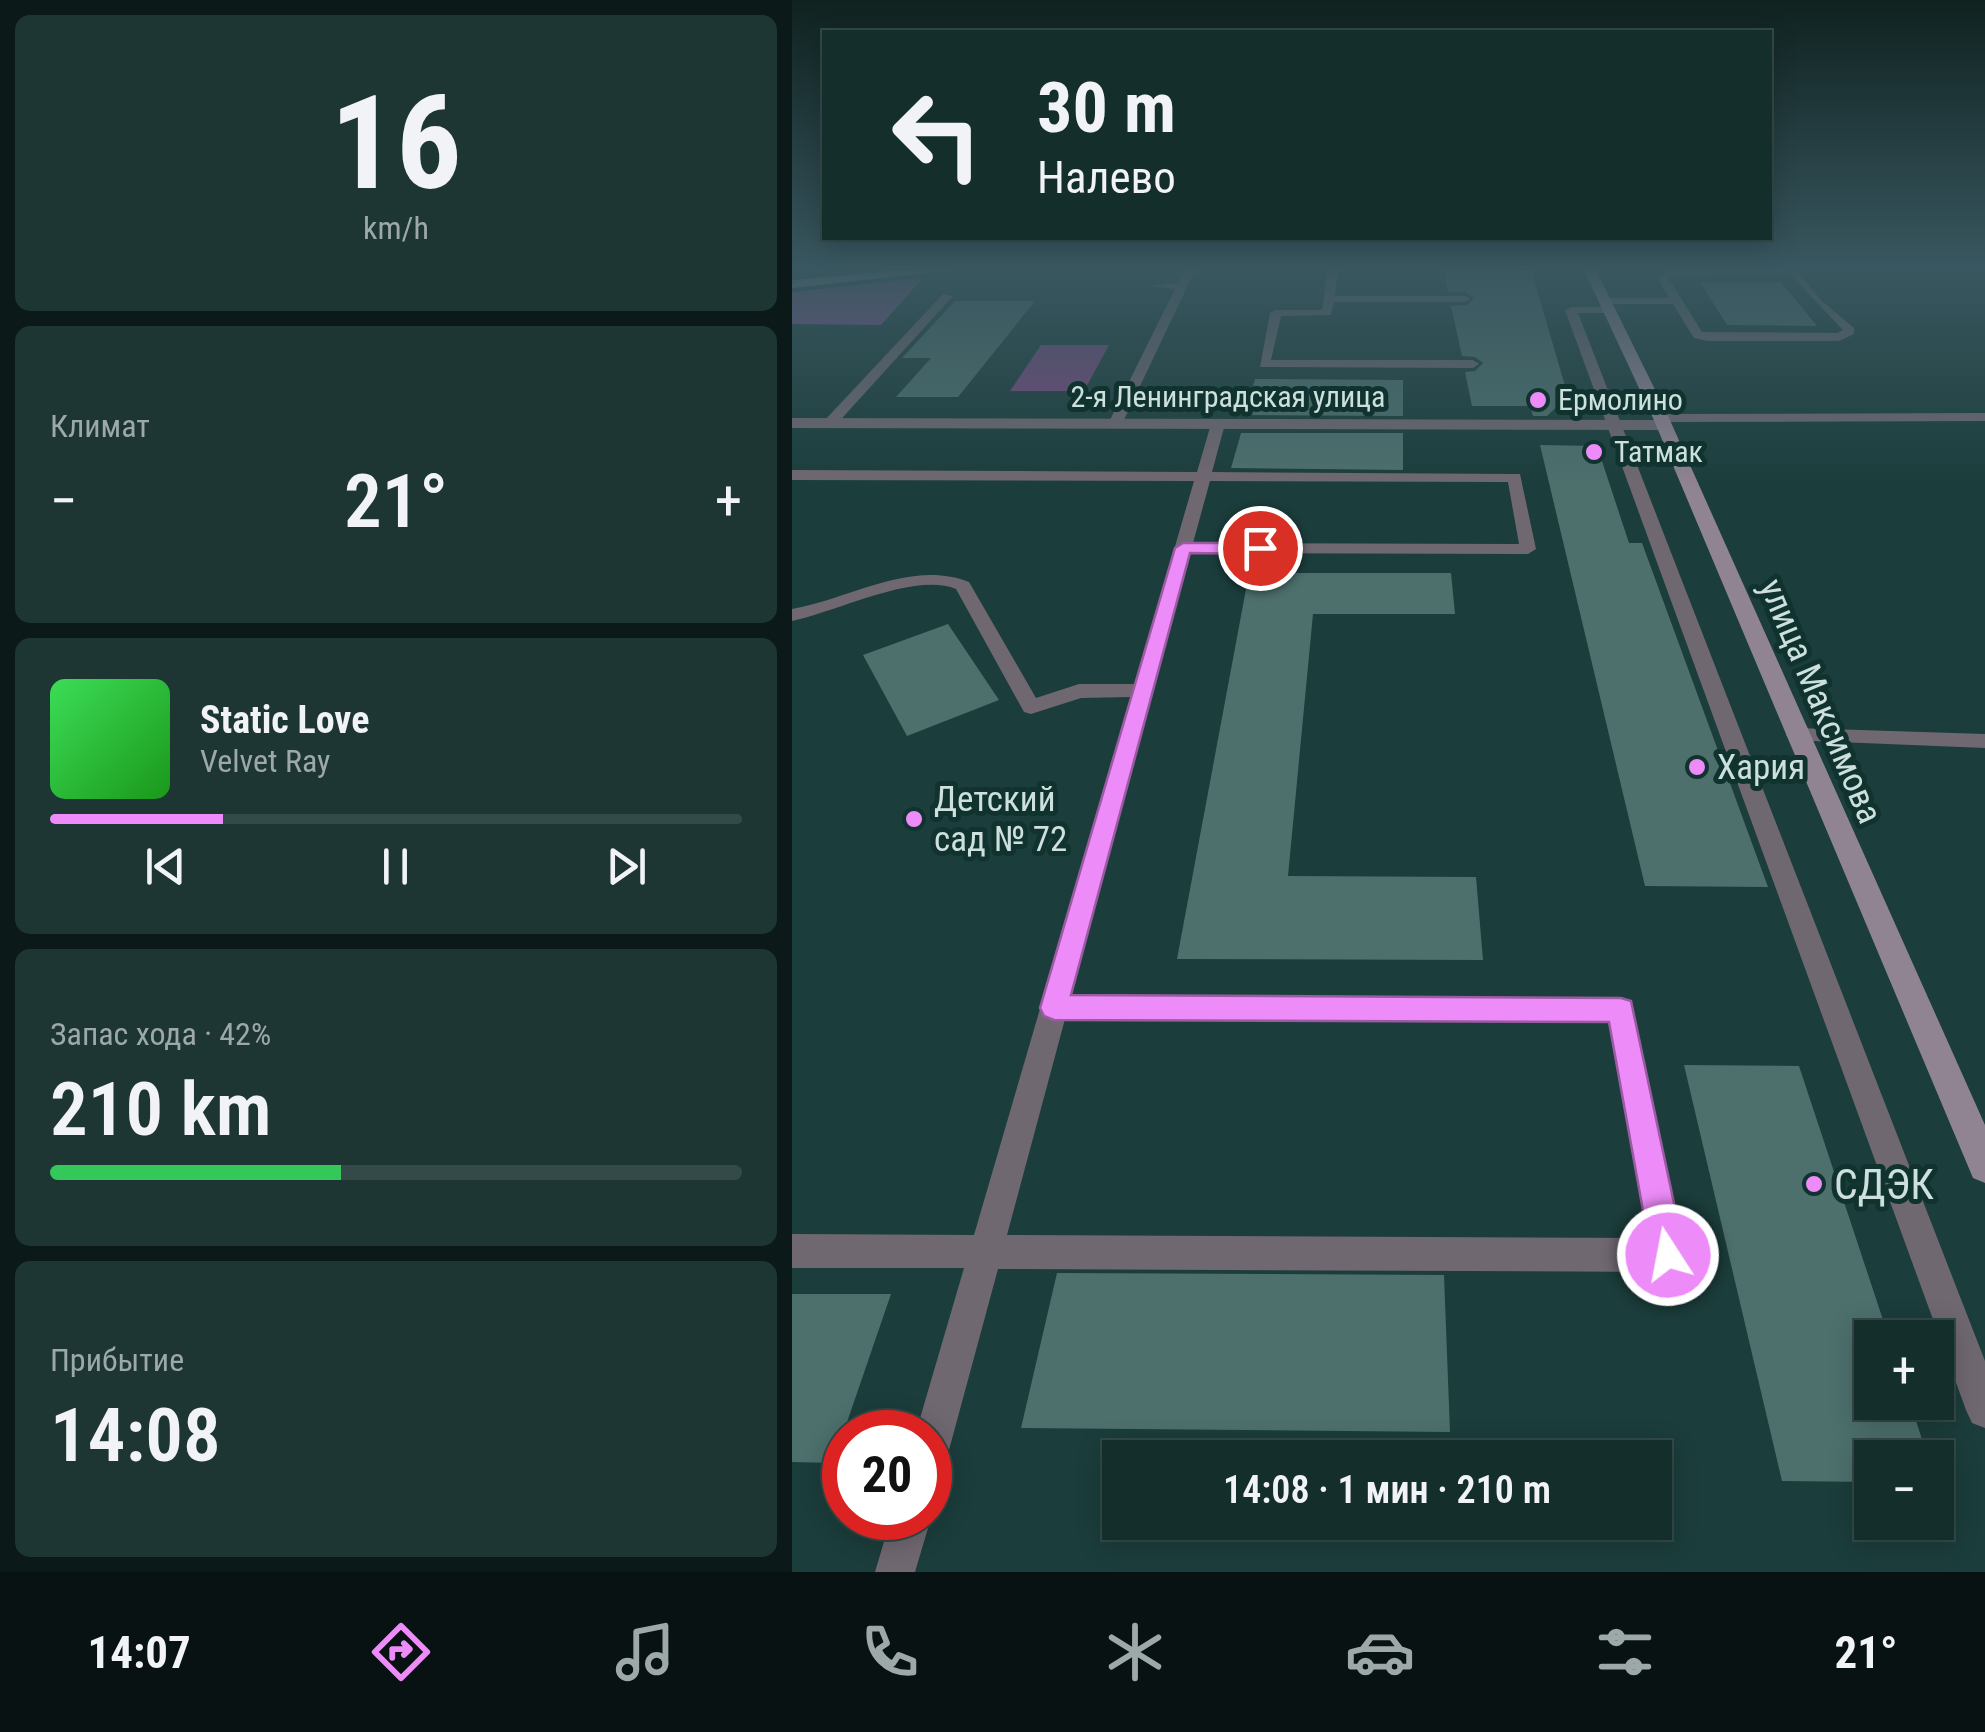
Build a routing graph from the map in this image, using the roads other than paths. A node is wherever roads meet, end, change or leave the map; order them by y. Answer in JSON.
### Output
{"nodes":[{"id":1,"x":907,"y":339,"type":"edge"},
{"id":2,"x":1155,"y":339,"type":"edge"},
{"id":3,"x":1270,"y":339,"type":"edge"},
{"id":4,"x":1581,"y":339,"type":"edge"},
{"id":5,"x":1623,"y":339,"type":"edge"},
{"id":6,"x":1472,"y":364,"type":"dead end"},
{"id":7,"x":1984,"y":418,"type":"edge"},
{"id":8,"x":1662,"y":422,"type":"junction"},
{"id":9,"x":792,"y":424,"type":"edge"},
{"id":10,"x":829,"y":424,"type":"junction"},
{"id":11,"x":1115,"y":424,"type":"junction"},
{"id":12,"x":1218,"y":424,"type":"junction"},
{"id":13,"x":1614,"y":425,"type":"junction"},
{"id":14,"x":792,"y":475,"type":"edge"},
{"id":15,"x":1203,"y":476,"type":"junction"},
{"id":16,"x":1183,"y":548,"type":"junction"},
{"id":17,"x":792,"y":615,"type":"edge"},
{"id":18,"x":1143,"y":690,"type":"junction"},
{"id":19,"x":1797,"y":735,"type":"junction"},
{"id":20,"x":1984,"y":741,"type":"edge"},
{"id":21,"x":1054,"y":1008,"type":"junction"},
{"id":22,"x":1984,"y":1166,"type":"edge"},
{"id":23,"x":792,"y":1250,"type":"edge"},
{"id":24,"x":985,"y":1252,"type":"junction"},
{"id":25,"x":941,"y":1410,"type":"edge"},
{"id":26,"x":1984,"y":1410,"type":"edge"},
{"id":27,"x":904,"y":1540,"type":"edge"},
{"id":28,"x":896,"y":1572,"type":"edge"}],
"edges":[{"from":1,"to":10,"type":"lane"},
{"from":2,"to":11,"type":"lane"},
{"from":3,"to":6,"type":"lane"},
{"from":4,"to":13,"type":"lane"},
{"from":5,"to":8,"type":"main road","name":"улица Максимова"},
{"from":7,"to":8,"type":"lane"},
{"from":8,"to":13,"type":"street","name":"2-я Ленинградская улица"},
{"from":8,"to":19,"type":"main road","name":"улица Максимова"},
{"from":9,"to":10,"type":"street","name":"2-я Ленинградская улица"},
{"from":10,"to":11,"type":"street","name":"2-я Ленинградская улица"},
{"from":11,"to":12,"type":"street","name":"2-я Ленинградская улица"},
{"from":12,"to":13,"type":"street","name":"2-я Ленинградская улица"},
{"from":12,"to":15,"type":"lane"},
{"from":13,"to":26,"type":"lane"},
{"from":14,"to":15,"type":"lane"},
{"from":15,"to":16,"type":"lane"},
{"from":15,"to":16,"type":"lane"},
{"from":16,"to":18,"type":"lane"},
{"from":17,"to":18,"type":"lane"},
{"from":18,"to":21,"type":"lane"},
{"from":19,"to":20,"type":"lane"},
{"from":19,"to":22,"type":"main road","name":"улица Максимова"},
{"from":21,"to":24,"type":"lane"},
{"from":21,"to":24,"type":"lane"},
{"from":23,"to":24,"type":"lane"},
{"from":24,"to":25,"type":"lane"},
{"from":27,"to":28,"type":"lane"}]}
